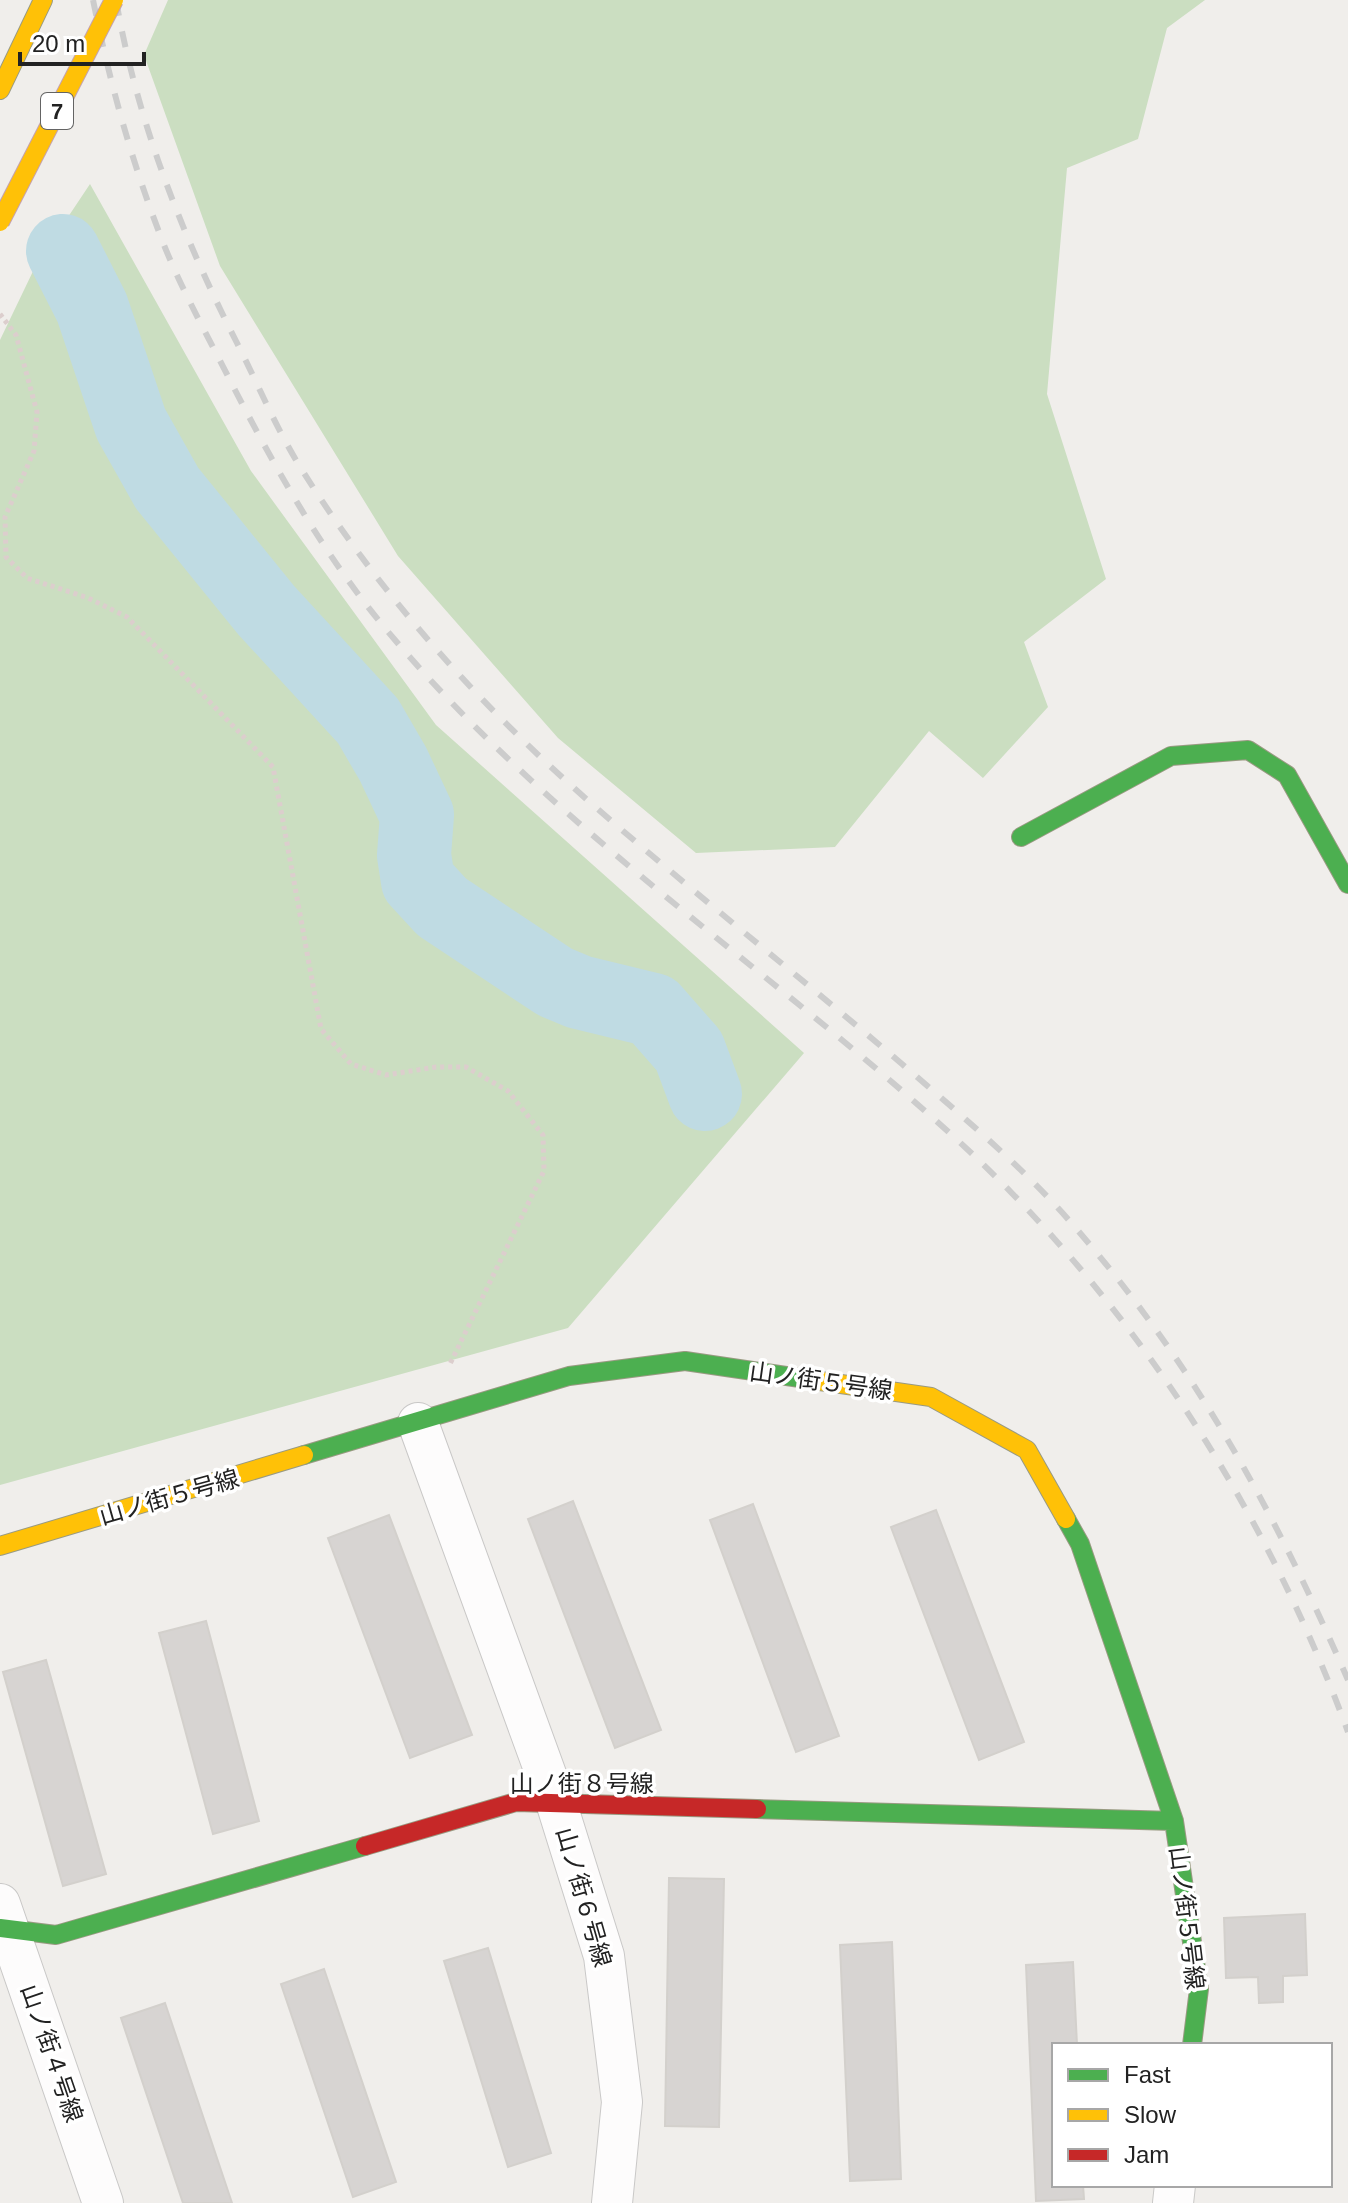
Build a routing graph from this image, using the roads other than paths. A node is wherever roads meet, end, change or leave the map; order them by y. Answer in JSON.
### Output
{"nodes":[{"id":1,"x":43,"y":0,"type":"edge"},
{"id":2,"x":114,"y":0,"type":"edge"},
{"id":3,"x":0,"y":90,"type":"edge"},
{"id":4,"x":0,"y":222,"type":"edge"},
{"id":5,"x":1021,"y":837,"type":"dead end"},
{"id":6,"x":1348,"y":884,"type":"edge"},
{"id":7,"x":418,"y":1423,"type":"junction"},
{"id":8,"x":0,"y":1546,"type":"edge"},
{"id":9,"x":556,"y":1802,"type":"junction"},
{"id":10,"x":1174,"y":1821,"type":"junction"},
{"id":11,"x":3,"y":1920,"type":"edge"},
{"id":12,"x":1192,"y":2043,"type":"edge"},
{"id":13,"x":103,"y":2203,"type":"edge"},
{"id":14,"x":612,"y":2203,"type":"edge"}],
"edges":[{"from":1,"to":3,"type":"main road"},
{"from":2,"to":4,"type":"main road","number":"7","bridge":true},
{"from":5,"to":6,"type":"main road"},
{"from":7,"to":8,"type":"main road","name":"山ノ街５号線"},
{"from":7,"to":9,"type":"street","name":"山ノ街６号線"},
{"from":7,"to":10,"type":"main road","name":"山ノ街５号線"},
{"from":9,"to":10,"type":"main road","name":"山ノ街８号線"},
{"from":9,"to":11,"type":"main road","name":"山ノ街８号線"},
{"from":9,"to":14,"type":"street","name":"山ノ街６号線"},
{"from":10,"to":12,"type":"main road","name":"山ノ街５号線"},
{"from":11,"to":13,"type":"street","name":"山ノ街４号線"}]}
